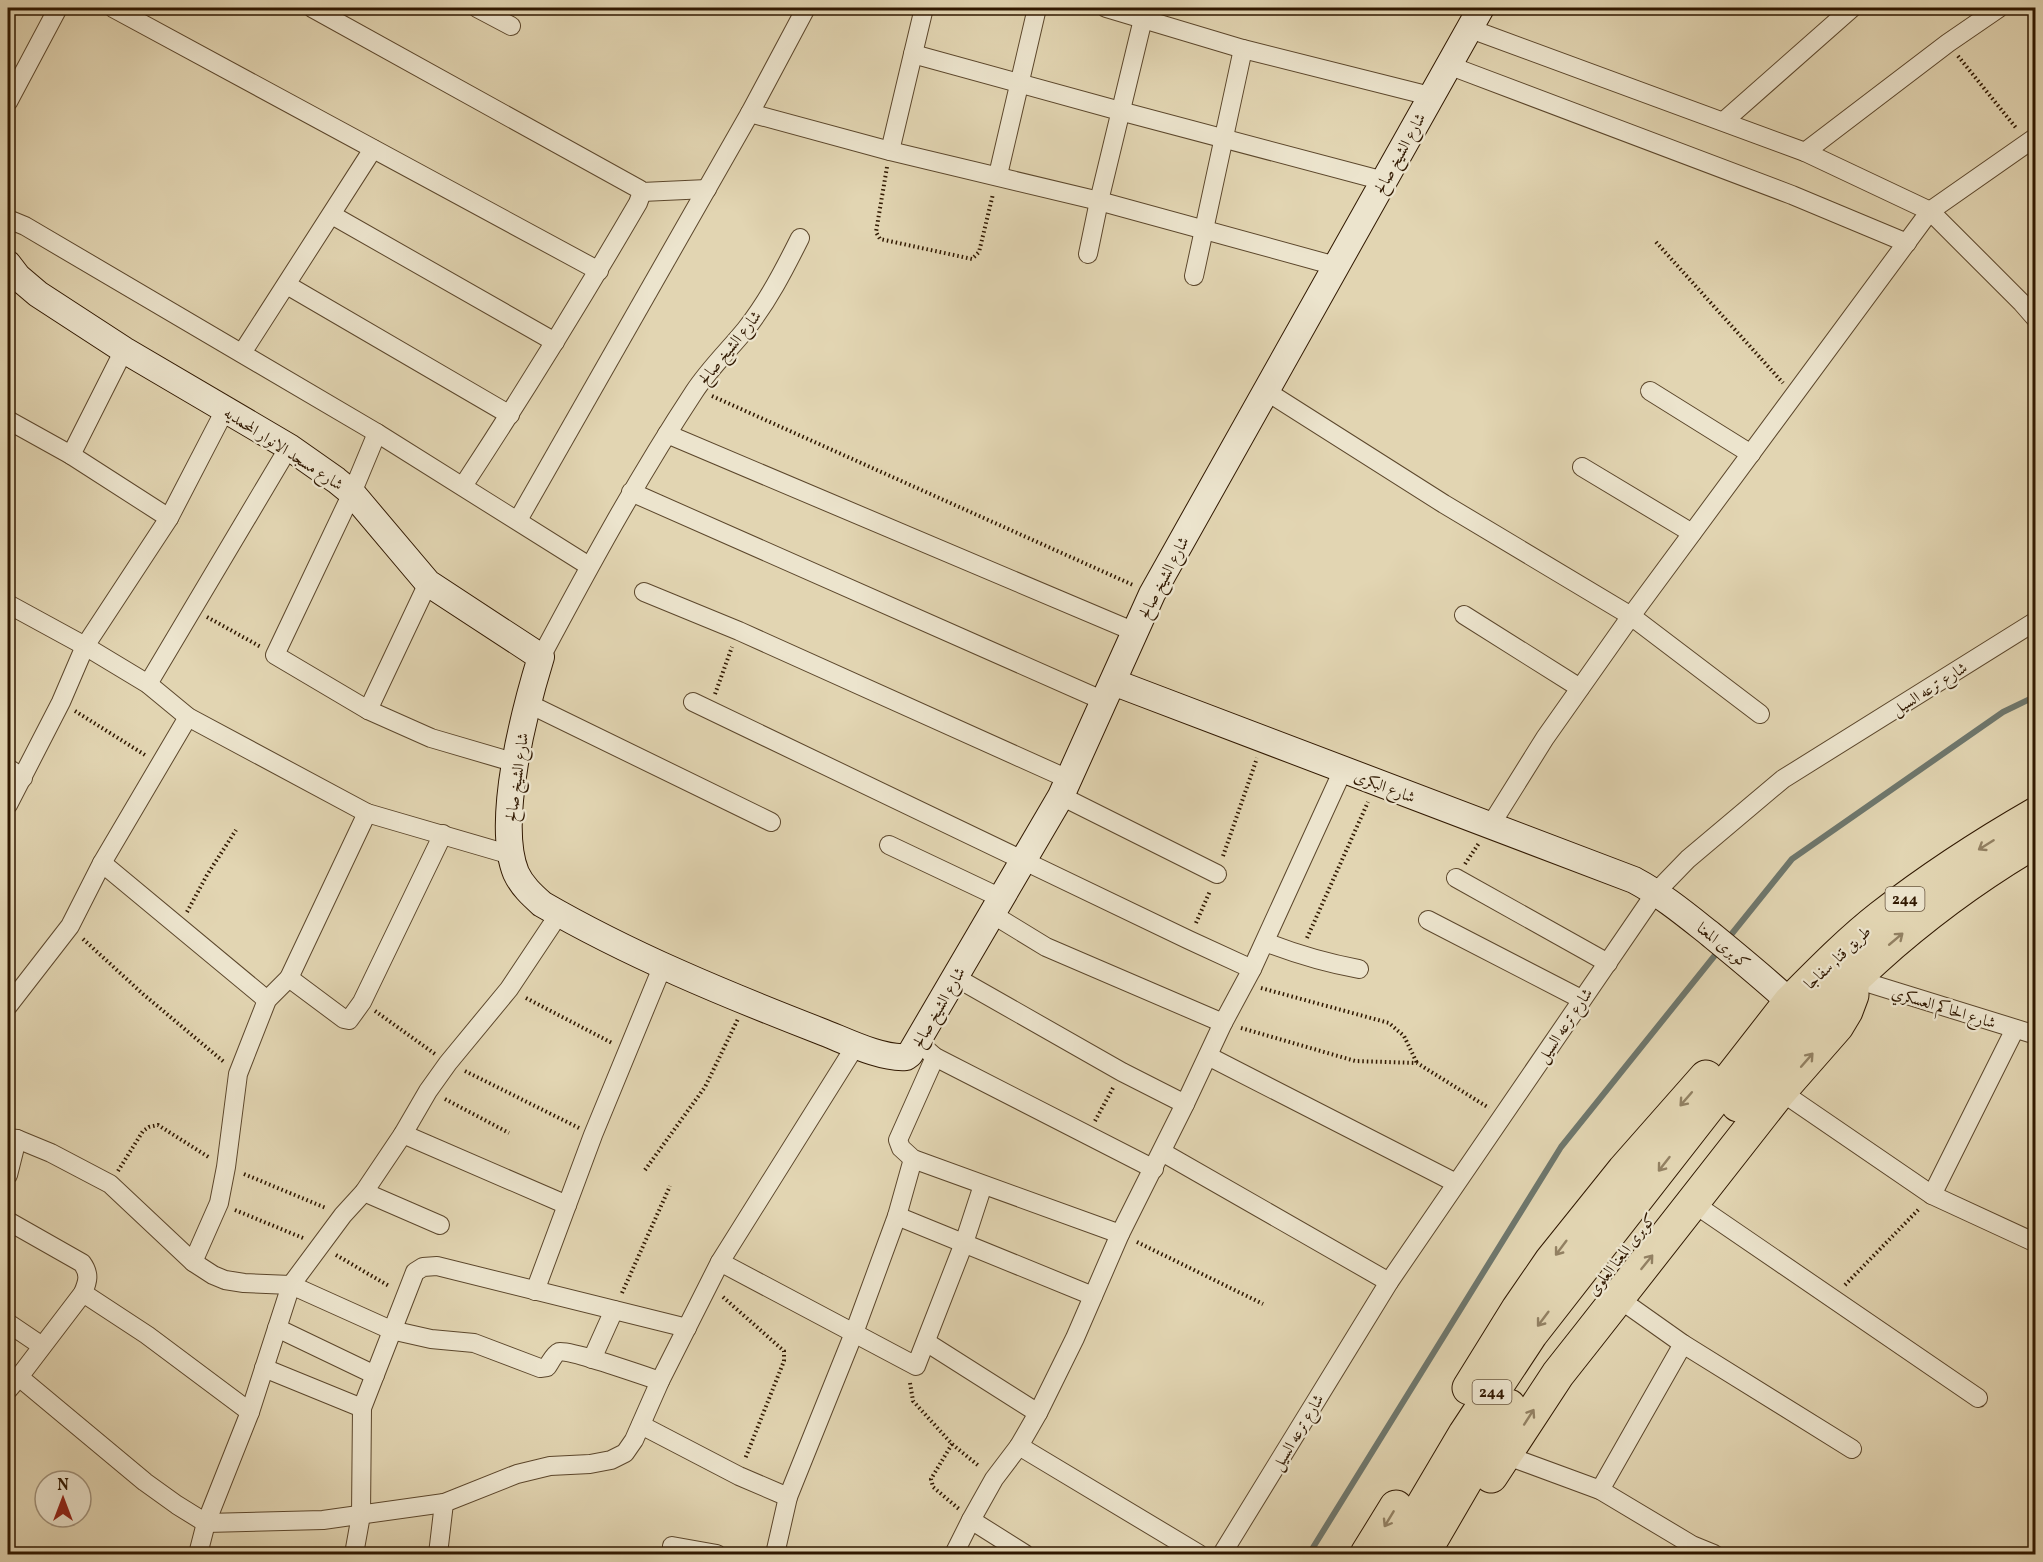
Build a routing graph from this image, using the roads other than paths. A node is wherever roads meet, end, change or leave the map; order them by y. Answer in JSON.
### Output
{"nodes":[{"id":1,"x":58,"y":8,"type":"edge"},
{"id":2,"x":113,"y":8,"type":"edge"},
{"id":3,"x":312,"y":8,"type":"edge"},
{"id":4,"x":477,"y":8,"type":"edge"},
{"id":5,"x":806,"y":8,"type":"edge"},
{"id":6,"x":924,"y":8,"type":"edge"},
{"id":7,"x":1037,"y":8,"type":"edge"},
{"id":8,"x":1106,"y":8,"type":"edge"},
{"id":9,"x":1852,"y":8,"type":"edge"},
{"id":10,"x":1999,"y":8,"type":"edge"},
{"id":11,"x":1474,"y":18,"type":"edge"},
{"id":12,"x":1143,"y":19,"type":"junction"},
{"id":13,"x":511,"y":26,"type":"dead end"},
{"id":14,"x":1243,"y":49,"type":"junction"},
{"id":15,"x":913,"y":54,"type":"junction"},
{"id":16,"x":1448,"y":65,"type":"junction"},
{"id":17,"x":1019,"y":83,"type":"junction"},
{"id":18,"x":1430,"y":96,"type":"junction"},
{"id":19,"x":8,"y":102,"type":"edge"},
{"id":20,"x":1120,"y":111,"type":"junction"},
{"id":21,"x":750,"y":113,"type":"junction"},
{"id":22,"x":1724,"y":121,"type":"junction"},
{"id":23,"x":1224,"y":137,"type":"junction"},
{"id":24,"x":2032,"y":140,"type":"edge"},
{"id":25,"x":373,"y":149,"type":"junction"},
{"id":26,"x":890,"y":151,"type":"junction"},
{"id":27,"x":1805,"y":152,"type":"junction"},
{"id":28,"x":998,"y":175,"type":"junction"},
{"id":29,"x":1384,"y":181,"type":"junction"},
{"id":30,"x":707,"y":189,"type":"junction"},
{"id":31,"x":642,"y":192,"type":"junction"},
{"id":32,"x":1099,"y":201,"type":"junction"},
{"id":33,"x":1930,"y":211,"type":"junction"},
{"id":34,"x":332,"y":215,"type":"junction"},
{"id":35,"x":8,"y":219,"type":"edge"},
{"id":36,"x":1205,"y":229,"type":"junction"},
{"id":37,"x":800,"y":238,"type":"dead end"},
{"id":38,"x":1907,"y":243,"type":"junction"},
{"id":39,"x":1088,"y":254,"type":"dead end"},
{"id":40,"x":8,"y":264,"type":"edge"},
{"id":41,"x":1336,"y":266,"type":"junction"},
{"id":42,"x":599,"y":271,"type":"junction"},
{"id":43,"x":1194,"y":276,"type":"dead end"},
{"id":44,"x":287,"y":285,"type":"junction"},
{"id":45,"x":2036,"y":319,"type":"edge"},
{"id":46,"x":555,"y":342,"type":"junction"},
{"id":47,"x":124,"y":350,"type":"junction"},
{"id":48,"x":242,"y":353,"type":"junction"},
{"id":49,"x":1266,"y":391,"type":"junction"},
{"id":50,"x":1650,"y":391,"type":"dead end"},
{"id":51,"x":225,"y":410,"type":"junction"},
{"id":52,"x":510,"y":415,"type":"junction"},
{"id":53,"x":8,"y":420,"type":"edge"},
{"id":54,"x":377,"y":433,"type":"junction"},
{"id":55,"x":667,"y":434,"type":"junction"},
{"id":56,"x":289,"y":447,"type":"junction"},
{"id":57,"x":1751,"y":454,"type":"junction"},
{"id":58,"x":71,"y":455,"type":"junction"},
{"id":59,"x":1582,"y":467,"type":"dead end"},
{"id":60,"x":463,"y":486,"type":"junction"},
{"id":61,"x":631,"y":492,"type":"junction"},
{"id":62,"x":352,"y":493,"type":"junction"},
{"id":63,"x":169,"y":518,"type":"junction"},
{"id":64,"x":518,"y":520,"type":"junction"},
{"id":65,"x":1692,"y":533,"type":"junction"},
{"id":66,"x":589,"y":566,"type":"junction"},
{"id":67,"x":428,"y":583,"type":"junction"},
{"id":68,"x":644,"y":592,"type":"dead end"},
{"id":69,"x":8,"y":604,"type":"edge"},
{"id":70,"x":1464,"y":615,"type":"dead end"},
{"id":71,"x":1631,"y":616,"type":"junction"},
{"id":72,"x":2036,"y":621,"type":"edge"},
{"id":73,"x":1135,"y":632,"type":"junction"},
{"id":74,"x":86,"y":646,"type":"junction"},
{"id":75,"x":541,"y":657,"type":"junction"},
{"id":76,"x":148,"y":684,"type":"junction"},
{"id":77,"x":1580,"y":687,"type":"junction"},
{"id":78,"x":1108,"y":692,"type":"junction"},
{"id":79,"x":527,"y":703,"type":"junction"},
{"id":80,"x":701,"y":707,"type":"road end"},
{"id":81,"x":368,"y":710,"type":"junction"},
{"id":82,"x":1760,"y":714,"type":"dead end"},
{"id":83,"x":188,"y":717,"type":"junction"},
{"id":84,"x":516,"y":763,"type":"junction"},
{"id":85,"x":1343,"y":770,"type":"junction"},
{"id":86,"x":15,"y":773,"type":"edge"},
{"id":87,"x":1064,"y":787,"type":"junction"},
{"id":88,"x":8,"y":805,"type":"edge"},
{"id":89,"x":367,"y":813,"type":"junction"},
{"id":90,"x":2036,"y":814,"type":"edge"},
{"id":91,"x":771,"y":822,"type":"dead end"},
{"id":92,"x":1490,"y":825,"type":"junction"},
{"id":93,"x":443,"y":834,"type":"junction"},
{"id":94,"x":2036,"y":841,"type":"edge"},
{"id":95,"x":889,"y":845,"type":"dead end"},
{"id":96,"x":511,"y":855,"type":"junction"},
{"id":97,"x":1023,"y":861,"type":"junction"},
{"id":98,"x":102,"y":863,"type":"junction"},
{"id":99,"x":1217,"y":874,"type":"road end"},
{"id":100,"x":1456,"y":878,"type":"road end"},
{"id":101,"x":1656,"y":892,"type":"junction"},
{"id":102,"x":997,"y":906,"type":"junction"},
{"id":103,"x":559,"y":914,"type":"junction"},
{"id":104,"x":1428,"y":920,"type":"dead end"},
{"id":105,"x":1265,"y":942,"type":"junction"},
{"id":106,"x":1608,"y":963,"type":"junction"},
{"id":107,"x":663,"y":965,"type":"junction"},
{"id":108,"x":1359,"y":969,"type":"dead end"},
{"id":109,"x":1248,"y":976,"type":"junction"},
{"id":110,"x":955,"y":977,"type":"junction"},
{"id":111,"x":289,"y":978,"type":"junction"},
{"id":112,"x":1852,"y":978,"type":"junction"},
{"id":113,"x":1581,"y":999,"type":"junction"},
{"id":114,"x":267,"y":1000,"type":"junction"},
{"id":115,"x":1790,"y":1002,"type":"junction"},
{"id":116,"x":8,"y":1006,"type":"edge"},
{"id":117,"x":1223,"y":1023,"type":"junction"},
{"id":118,"x":2015,"y":1029,"type":"junction"},
{"id":119,"x":2036,"y":1035,"type":"edge"},
{"id":120,"x":856,"y":1045,"type":"junction"},
{"id":121,"x":926,"y":1050,"type":"junction"},
{"id":122,"x":1208,"y":1056,"type":"junction"},
{"id":123,"x":1780,"y":1091,"type":"junction"},
{"id":124,"x":1185,"y":1104,"type":"junction"},
{"id":125,"x":403,"y":1134,"type":"junction"},
{"id":126,"x":12,"y":1139,"type":"edge"},
{"id":127,"x":913,"y":1159,"type":"junction"},
{"id":128,"x":1158,"y":1160,"type":"junction"},
{"id":129,"x":8,"y":1175,"type":"edge"},
{"id":130,"x":1456,"y":1183,"type":"junction"},
{"id":131,"x":983,"y":1185,"type":"junction"},
{"id":132,"x":364,"y":1192,"type":"junction"},
{"id":133,"x":1932,"y":1195,"type":"junction"},
{"id":134,"x":1693,"y":1203,"type":"junction"},
{"id":135,"x":567,"y":1205,"type":"junction"},
{"id":136,"x":897,"y":1216,"type":"junction"},
{"id":137,"x":8,"y":1221,"type":"edge"},
{"id":138,"x":440,"y":1225,"type":"dead end"},
{"id":139,"x":1120,"y":1234,"type":"junction"},
{"id":140,"x":964,"y":1243,"type":"junction"},
{"id":141,"x":2036,"y":1243,"type":"edge"},
{"id":142,"x":1613,"y":1247,"type":"junction"},
{"id":143,"x":193,"y":1262,"type":"junction"},
{"id":144,"x":720,"y":1262,"type":"junction"},
{"id":145,"x":1389,"y":1282,"type":"junction"},
{"id":146,"x":291,"y":1285,"type":"junction"},
{"id":147,"x":535,"y":1291,"type":"junction"},
{"id":148,"x":83,"y":1293,"type":"junction"},
{"id":149,"x":1093,"y":1296,"type":"junction"},
{"id":150,"x":1618,"y":1298,"type":"junction"},
{"id":151,"x":614,"y":1310,"type":"junction"},
{"id":152,"x":8,"y":1323,"type":"edge"},
{"id":153,"x":277,"y":1328,"type":"junction"},
{"id":154,"x":687,"y":1328,"type":"junction"},
{"id":155,"x":391,"y":1330,"type":"junction"},
{"id":156,"x":854,"y":1334,"type":"junction"},
{"id":157,"x":926,"y":1342,"type":"junction"},
{"id":158,"x":1683,"y":1344,"type":"junction"},
{"id":159,"x":42,"y":1346,"type":"junction"},
{"id":160,"x":592,"y":1359,"type":"junction"},
{"id":161,"x":264,"y":1368,"type":"junction"},
{"id":162,"x":375,"y":1375,"type":"junction"},
{"id":163,"x":660,"y":1381,"type":"junction"},
{"id":164,"x":13,"y":1384,"type":"edge"},
{"id":165,"x":1978,"y":1398,"type":"dead end"},
{"id":166,"x":362,"y":1408,"type":"junction"},
{"id":167,"x":250,"y":1412,"type":"junction"},
{"id":168,"x":1038,"y":1413,"type":"junction"},
{"id":169,"x":641,"y":1425,"type":"junction"},
{"id":170,"x":1019,"y":1446,"type":"junction"},
{"id":171,"x":1852,"y":1449,"type":"dead end"},
{"id":172,"x":1505,"y":1455,"type":"junction"},
{"id":173,"x":1600,"y":1490,"type":"junction"},
{"id":174,"x":788,"y":1497,"type":"junction"},
{"id":175,"x":444,"y":1503,"type":"junction"},
{"id":176,"x":361,"y":1515,"type":"junction"},
{"id":177,"x":971,"y":1520,"type":"junction"},
{"id":178,"x":206,"y":1523,"type":"junction"},
{"id":179,"x":672,"y":1546,"type":"dead end"},
{"id":180,"x":198,"y":1554,"type":"edge"},
{"id":181,"x":354,"y":1554,"type":"edge"},
{"id":182,"x":438,"y":1554,"type":"edge"},
{"id":183,"x":717,"y":1554,"type":"edge"},
{"id":184,"x":775,"y":1554,"type":"edge"},
{"id":185,"x":954,"y":1554,"type":"edge"},
{"id":186,"x":1025,"y":1554,"type":"edge"},
{"id":187,"x":1199,"y":1554,"type":"edge"},
{"id":188,"x":1222,"y":1554,"type":"edge"},
{"id":189,"x":1367,"y":1554,"type":"edge"},
{"id":190,"x":1394,"y":1554,"type":"edge"},
{"id":191,"x":1423,"y":1554,"type":"edge"},
{"id":192,"x":1440,"y":1554,"type":"edge"},
{"id":193,"x":1714,"y":1554,"type":"edge"}],
"edges":[{"from":1,"to":19,"type":"street"},
{"from":2,"to":25,"type":"street"},
{"from":3,"to":31,"type":"street"},
{"from":4,"to":13,"type":"street"},
{"from":5,"to":21,"type":"street"},
{"from":6,"to":15,"type":"street"},
{"from":7,"to":17,"type":"street"},
{"from":8,"to":12,"type":"street"},
{"from":9,"to":22,"type":"street"},
{"from":10,"to":27,"type":"street"},
{"from":11,"to":16,"type":"street","name":"شارع الشيخ صالح"},
{"from":11,"to":22,"type":"street"},
{"from":12,"to":14,"type":"street"},
{"from":12,"to":20,"type":"street"},
{"from":14,"to":18,"type":"street"},
{"from":14,"to":23,"type":"street"},
{"from":15,"to":17,"type":"street"},
{"from":15,"to":26,"type":"street"},
{"from":16,"to":18,"type":"street","name":"شارع الشيخ صالح"},
{"from":16,"to":38,"type":"street"},
{"from":17,"to":20,"type":"street"},
{"from":17,"to":28,"type":"street"},
{"from":18,"to":29,"type":"street","name":"شارع الشيخ صالح"},
{"from":20,"to":23,"type":"street"},
{"from":20,"to":32,"type":"street"},
{"from":21,"to":26,"type":"street"},
{"from":21,"to":30,"type":"street"},
{"from":22,"to":27,"type":"street"},
{"from":23,"to":29,"type":"street"},
{"from":23,"to":36,"type":"street"},
{"from":24,"to":33,"type":"street"},
{"from":25,"to":34,"type":"street"},
{"from":25,"to":42,"type":"street"},
{"from":26,"to":28,"type":"street"},
{"from":27,"to":33,"type":"street"},
{"from":28,"to":32,"type":"street"},
{"from":29,"to":41,"type":"street","name":"شارع الشيخ صالح"},
{"from":30,"to":31,"type":"street"},
{"from":30,"to":64,"type":"street"},
{"from":31,"to":42,"type":"street"},
{"from":32,"to":36,"type":"street"},
{"from":32,"to":39,"type":"street"},
{"from":33,"to":38,"type":"street"},
{"from":33,"to":45,"type":"street"},
{"from":34,"to":44,"type":"street"},
{"from":34,"to":46,"type":"street"},
{"from":35,"to":48,"type":"street"},
{"from":36,"to":41,"type":"street"},
{"from":36,"to":43,"type":"street"},
{"from":37,"to":55,"type":"street","name":"شارع الشيخ صالح"},
{"from":38,"to":57,"type":"street"},
{"from":40,"to":47,"type":"street","name":"شارع مسجد الانوار المحمديه"},
{"from":41,"to":49,"type":"street","name":"شارع الشيخ صالح"},
{"from":42,"to":46,"type":"street"},
{"from":44,"to":48,"type":"street"},
{"from":44,"to":52,"type":"street"},
{"from":46,"to":52,"type":"street"},
{"from":47,"to":51,"type":"street","name":"شارع مسجد الانوار المحمديه"},
{"from":47,"to":58,"type":"street"},
{"from":48,"to":54,"type":"street"},
{"from":49,"to":71,"type":"street"},
{"from":49,"to":73,"type":"street","name":"شارع الشيخ صالح"},
{"from":50,"to":57,"type":"street"},
{"from":51,"to":56,"type":"street","name":"شارع مسجد الانوار المحمديه"},
{"from":51,"to":63,"type":"street"},
{"from":52,"to":60,"type":"street"},
{"from":53,"to":58,"type":"street"},
{"from":54,"to":60,"type":"street"},
{"from":54,"to":62,"type":"street"},
{"from":55,"to":61,"type":"street","name":"شارع الشيخ صالح"},
{"from":55,"to":73,"type":"street"},
{"from":56,"to":62,"type":"street","name":"شارع مسجد الانوار المحمديه"},
{"from":56,"to":76,"type":"street"},
{"from":57,"to":65,"type":"street"},
{"from":58,"to":63,"type":"street"},
{"from":59,"to":65,"type":"street"},
{"from":60,"to":64,"type":"street"},
{"from":61,"to":66,"type":"street","name":"شارع الشيخ صالح"},
{"from":61,"to":78,"type":"street"},
{"from":62,"to":67,"type":"street","name":"شارع مسجد الانوار المحمديه"},
{"from":62,"to":81,"type":"street"},
{"from":63,"to":74,"type":"street"},
{"from":64,"to":66,"type":"street"},
{"from":65,"to":71,"type":"street"},
{"from":66,"to":75,"type":"street","name":"شارع الشيخ صالح"},
{"from":67,"to":75,"type":"street","name":"شارع مسجد الانوار المحمديه"},
{"from":67,"to":81,"type":"street"},
{"from":68,"to":87,"type":"street"},
{"from":69,"to":74,"type":"street"},
{"from":70,"to":77,"type":"street"},
{"from":71,"to":77,"type":"street"},
{"from":71,"to":82,"type":"street"},
{"from":72,"to":101,"type":"street","name":"شارع ترعه السيل"},
{"from":73,"to":78,"type":"street","name":"شارع الشيخ صالح"},
{"from":74,"to":76,"type":"street"},
{"from":74,"to":86,"type":"street"},
{"from":75,"to":79,"type":"street","name":"شارع الشيخ صالح"},
{"from":76,"to":83,"type":"street"},
{"from":77,"to":92,"type":"street"},
{"from":78,"to":85,"type":"street","name":"شارع البكرى"},
{"from":78,"to":87,"type":"street","name":"شارع الشيخ صالح"},
{"from":79,"to":84,"type":"street","name":"شارع الشيخ صالح"},
{"from":79,"to":91,"type":"street"},
{"from":80,"to":97,"type":"street"},
{"from":81,"to":84,"type":"street"},
{"from":83,"to":89,"type":"street"},
{"from":83,"to":98,"type":"street"},
{"from":84,"to":96,"type":"street","name":"شارع الشيخ صالح"},
{"from":85,"to":92,"type":"street","name":"شارع البكرى"},
{"from":85,"to":105,"type":"street"},
{"from":86,"to":88,"type":"street"},
{"from":87,"to":97,"type":"street","name":"شارع الشيخ صالح"},
{"from":87,"to":99,"type":"street"},
{"from":89,"to":93,"type":"street"},
{"from":89,"to":111,"type":"street"},
{"from":90,"to":115,"type":"highway","name":"طريق قنا, سفاجا","number":"244","one_way":true},
{"from":92,"to":101,"type":"street","name":"شارع البكرى"},
{"from":93,"to":96,"type":"street"},
{"from":93,"to":111,"type":"street"},
{"from":112,"to":94,"type":"highway","name":"طريق قنا, سفاجا","number":"244","one_way":true},
{"from":95,"to":102,"type":"street"},
{"from":96,"to":103,"type":"street","name":"شارع الشيخ صالح"},
{"from":97,"to":102,"type":"street","name":"شارع الشيخ صالح"},
{"from":97,"to":109,"type":"street"},
{"from":98,"to":114,"type":"street"},
{"from":98,"to":116,"type":"street"},
{"from":100,"to":106,"type":"street"},
{"from":101,"to":106,"type":"street","name":"شارع ترعه السيل"},
{"from":101,"to":115,"type":"street","name":"كوبرى المعنا"},
{"from":102,"to":110,"type":"street","name":"شارع الشيخ صالح"},
{"from":102,"to":117,"type":"street"},
{"from":103,"to":107,"type":"street","name":"شارع الشيخ صالح"},
{"from":103,"to":125,"type":"street"},
{"from":104,"to":113,"type":"street"},
{"from":105,"to":108,"type":"street"},
{"from":105,"to":109,"type":"street"},
{"from":106,"to":113,"type":"street","name":"شارع ترعه السيل"},
{"from":107,"to":120,"type":"street","name":"شارع الشيخ صالح"},
{"from":107,"to":135,"type":"street"},
{"from":109,"to":117,"type":"street"},
{"from":110,"to":121,"type":"street","name":"شارع الشيخ صالح"},
{"from":110,"to":124,"type":"street"},
{"from":111,"to":114,"type":"street"},
{"from":112,"to":118,"type":"street","name":"شارع الحاكم العسكري"},
{"from":123,"to":112,"type":"highway","one_way":true},
{"from":112,"to":142,"type":"highway","name":"كوبرى المعنا العلوى","number":"244"},
{"from":113,"to":130,"type":"street","name":"شارع ترعه السيل"},
{"from":114,"to":143,"type":"street"},
{"from":115,"to":142,"type":"highway","name":"كوبرى المعنا العلوى","number":"244","one_way":true},
{"from":115,"to":189,"type":"highway","one_way":true},
{"from":117,"to":122,"type":"street"},
{"from":118,"to":119,"type":"street","name":"شارع الحاكم العسكري"},
{"from":118,"to":133,"type":"street"},
{"from":120,"to":121,"type":"street","name":"شارع الشيخ صالح"},
{"from":120,"to":144,"type":"street"},
{"from":121,"to":127,"type":"street"},
{"from":121,"to":128,"type":"street"},
{"from":122,"to":124,"type":"street"},
{"from":122,"to":130,"type":"street"},
{"from":123,"to":133,"type":"street"},
{"from":123,"to":134,"type":"highway"},
{"from":124,"to":128,"type":"street"},
{"from":125,"to":132,"type":"street"},
{"from":125,"to":135,"type":"street"},
{"from":126,"to":129,"type":"street"},
{"from":126,"to":143,"type":"street"},
{"from":127,"to":131,"type":"street"},
{"from":127,"to":136,"type":"street"},
{"from":128,"to":139,"type":"street"},
{"from":128,"to":145,"type":"street"},
{"from":130,"to":145,"type":"street","name":"شارع ترعه السيل"},
{"from":131,"to":139,"type":"street"},
{"from":131,"to":140,"type":"street"},
{"from":132,"to":138,"type":"street"},
{"from":132,"to":146,"type":"street"},
{"from":133,"to":141,"type":"street"},
{"from":150,"to":134,"type":"highway","one_way":true},
{"from":134,"to":165,"type":"street"},
{"from":135,"to":147,"type":"street"},
{"from":136,"to":140,"type":"street"},
{"from":136,"to":156,"type":"street"},
{"from":137,"to":148,"type":"street"},
{"from":139,"to":149,"type":"street"},
{"from":140,"to":149,"type":"street"},
{"from":140,"to":157,"type":"street"},
{"from":142,"to":190,"type":"highway","name":"كوبرى المعنا العلوى","number":"244","one_way":true},
{"from":142,"to":191,"type":"highway","name":"كوبرى المعنا العلوى","number":"244"},
{"from":143,"to":146,"type":"street"},
{"from":144,"to":154,"type":"street"},
{"from":144,"to":156,"type":"street"},
{"from":145,"to":188,"type":"street","name":"شارع ترعه السيل"},
{"from":146,"to":153,"type":"street"},
{"from":146,"to":155,"type":"street"},
{"from":147,"to":151,"type":"street"},
{"from":147,"to":155,"type":"street"},
{"from":148,"to":159,"type":"street"},
{"from":148,"to":167,"type":"street"},
{"from":149,"to":168,"type":"street"},
{"from":150,"to":158,"type":"street"},
{"from":172,"to":150,"type":"highway","one_way":true},
{"from":151,"to":154,"type":"street"},
{"from":151,"to":160,"type":"street"},
{"from":152,"to":159,"type":"street"},
{"from":153,"to":161,"type":"street"},
{"from":153,"to":162,"type":"street"},
{"from":154,"to":163,"type":"street"},
{"from":155,"to":160,"type":"street"},
{"from":155,"to":162,"type":"street"},
{"from":156,"to":157,"type":"street"},
{"from":156,"to":174,"type":"street"},
{"from":157,"to":168,"type":"street"},
{"from":158,"to":171,"type":"street"},
{"from":158,"to":173,"type":"street"},
{"from":159,"to":164,"type":"street"},
{"from":160,"to":163,"type":"street"},
{"from":161,"to":166,"type":"street"},
{"from":161,"to":167,"type":"street"},
{"from":162,"to":166,"type":"street"},
{"from":163,"to":169,"type":"street"},
{"from":164,"to":178,"type":"street"},
{"from":166,"to":176,"type":"street"},
{"from":167,"to":178,"type":"street"},
{"from":168,"to":170,"type":"street"},
{"from":169,"to":174,"type":"street"},
{"from":169,"to":175,"type":"street"},
{"from":170,"to":177,"type":"street"},
{"from":170,"to":187,"type":"street"},
{"from":172,"to":173,"type":"street"},
{"from":172,"to":192,"type":"highway"},
{"from":173,"to":193,"type":"street"},
{"from":174,"to":184,"type":"street"},
{"from":175,"to":176,"type":"street"},
{"from":175,"to":182,"type":"street"},
{"from":176,"to":178,"type":"street"},
{"from":176,"to":181,"type":"street"},
{"from":177,"to":185,"type":"street"},
{"from":177,"to":186,"type":"street"},
{"from":178,"to":180,"type":"street"},
{"from":179,"to":183,"type":"street"}]}
